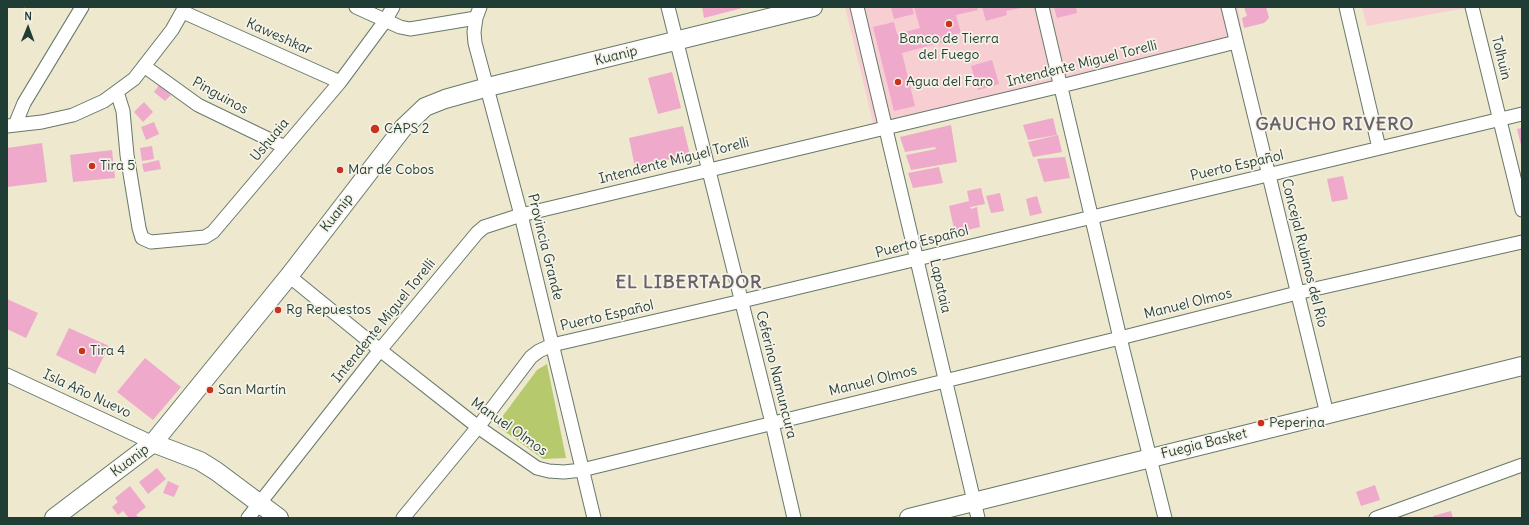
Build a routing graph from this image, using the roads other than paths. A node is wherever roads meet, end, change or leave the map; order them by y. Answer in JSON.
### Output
{"nodes":[{"id":1,"x":82,"y":7,"type":"edge"},
{"id":2,"x":356,"y":7,"type":"edge"},
{"id":3,"x":392,"y":7,"type":"edge"},
{"id":4,"x":668,"y":7,"type":"edge"},
{"id":5,"x":813,"y":7,"type":"edge"},
{"id":6,"x":857,"y":7,"type":"edge"},
{"id":7,"x":1042,"y":7,"type":"edge"},
{"id":8,"x":1228,"y":7,"type":"edge"},
{"id":9,"x":1346,"y":7,"type":"edge"},
{"id":10,"x":1472,"y":7,"type":"edge"},
{"id":11,"x":184,"y":9,"type":"edge"},
{"id":12,"x":478,"y":12,"type":"edge"},
{"id":13,"x":385,"y":21,"type":"junction"},
{"id":14,"x":677,"y":41,"type":"junction"},
{"id":15,"x":1236,"y":42,"type":"junction"},
{"id":16,"x":144,"y":66,"type":"junction"},
{"id":17,"x":340,"y":82,"type":"junction"},
{"id":18,"x":1061,"y":86,"type":"junction"},
{"id":19,"x":488,"y":87,"type":"junction"},
{"id":20,"x":117,"y":92,"type":"junction"},
{"id":21,"x":1522,"y":114,"type":"edge"},
{"id":22,"x":1500,"y":119,"type":"junction"},
{"id":23,"x":11,"y":125,"type":"edge"},
{"id":24,"x":887,"y":128,"type":"junction"},
{"id":25,"x":285,"y":147,"type":"junction"},
{"id":26,"x":1379,"y":148,"type":"junction"},
{"id":27,"x":708,"y":169,"type":"junction"},
{"id":28,"x":1268,"y":175,"type":"junction"},
{"id":29,"x":1522,"y":210,"type":"edge"},
{"id":30,"x":521,"y":215,"type":"junction"},
{"id":31,"x":1092,"y":217,"type":"junction"},
{"id":32,"x":1522,"y":242,"type":"edge"},
{"id":33,"x":917,"y":259,"type":"junction"},
{"id":34,"x":289,"y":276,"type":"junction"},
{"id":35,"x":1297,"y":293,"type":"junction"},
{"id":36,"x":742,"y":301,"type":"junction"},
{"id":37,"x":1120,"y":338,"type":"junction"},
{"id":38,"x":552,"y":345,"type":"junction"},
{"id":39,"x":380,"y":350,"type":"junction"},
{"id":40,"x":1522,"y":366,"type":"edge"},
{"id":41,"x":7,"y":375,"type":"edge"},
{"id":42,"x":945,"y":380,"type":"junction"},
{"id":43,"x":1327,"y":414,"type":"junction"},
{"id":44,"x":772,"y":423,"type":"junction"},
{"id":45,"x":478,"y":426,"type":"junction"},
{"id":46,"x":153,"y":443,"type":"junction"},
{"id":47,"x":1150,"y":458,"type":"junction"},
{"id":48,"x":1522,"y":465,"type":"edge"},
{"id":49,"x":582,"y":470,"type":"junction"},
{"id":50,"x":259,"y":503,"type":"junction"},
{"id":51,"x":976,"y":510,"type":"edge"},
{"id":52,"x":54,"y":518,"type":"edge"},
{"id":53,"x":248,"y":518,"type":"edge"},
{"id":54,"x":279,"y":518,"type":"edge"},
{"id":55,"x":403,"y":518,"type":"edge"},
{"id":56,"x":594,"y":518,"type":"edge"},
{"id":57,"x":794,"y":518,"type":"edge"},
{"id":58,"x":909,"y":518,"type":"edge"},
{"id":59,"x":1165,"y":518,"type":"edge"},
{"id":60,"x":1376,"y":518,"type":"edge"}],
"edges":[{"from":1,"to":23,"type":"street"},
{"from":2,"to":13,"type":"street"},
{"from":3,"to":13,"type":"street","name":"Ushuaia"},
{"from":4,"to":14,"type":"street","name":"Ceferino Namuncura"},
{"from":5,"to":14,"type":"main road","name":"Kuanip"},
{"from":6,"to":24,"type":"street","name":"Lapataia"},
{"from":7,"to":18,"type":"street"},
{"from":8,"to":15,"type":"street","name":"Concejal Rubinos del Río"},
{"from":9,"to":26,"type":"street"},
{"from":10,"to":22,"type":"street","name":"Tolhuin"},
{"from":11,"to":16,"type":"street"},
{"from":11,"to":17,"type":"street","name":"Kaweshkar"},
{"from":12,"to":13,"type":"street"},
{"from":12,"to":19,"type":"street","name":"Provincia Grande"},
{"from":13,"to":17,"type":"street","name":"Ushuaia"},
{"from":14,"to":19,"type":"main road","name":"Kuanip"},
{"from":14,"to":27,"type":"street","name":"Ceferino Namuncura"},
{"from":15,"to":18,"type":"street","name":"Intendente Miguel Torelli"},
{"from":15,"to":28,"type":"street","name":"Concejal Rubinos del Río"},
{"from":16,"to":20,"type":"street"},
{"from":16,"to":25,"type":"street","name":"Pinguinos"},
{"from":17,"to":25,"type":"street","name":"Ushuaia"},
{"from":18,"to":24,"type":"street","name":"Intendente Miguel Torelli"},
{"from":18,"to":31,"type":"street"},
{"from":19,"to":30,"type":"street","name":"Provincia Grande"},
{"from":19,"to":34,"type":"main road","name":"Kuanip"},
{"from":20,"to":23,"type":"street"},
{"from":20,"to":25,"type":"street","name":"Ushuaia"},
{"from":21,"to":22,"type":"street","name":"Puerto Español"},
{"from":22,"to":26,"type":"street","name":"Puerto Español"},
{"from":22,"to":29,"type":"street","name":"Tolhuin"},
{"from":24,"to":27,"type":"street","name":"Intendente Miguel Torelli"},
{"from":24,"to":33,"type":"street","name":"Lapataia"},
{"from":26,"to":28,"type":"street","name":"Puerto Español"},
{"from":27,"to":30,"type":"street","name":"Intendente Miguel Torelli"},
{"from":27,"to":36,"type":"street","name":"Ceferino Namuncura"},
{"from":28,"to":31,"type":"street","name":"Puerto Español"},
{"from":28,"to":35,"type":"street","name":"Concejal Rubinos del Río"},
{"from":30,"to":38,"type":"street","name":"Provincia Grande"},
{"from":30,"to":39,"type":"street","name":"Intendente Miguel Torelli"},
{"from":31,"to":33,"type":"street","name":"Puerto Español"},
{"from":31,"to":37,"type":"street"},
{"from":32,"to":35,"type":"street","name":"Manuel Olmos"},
{"from":33,"to":36,"type":"street","name":"Puerto Español"},
{"from":33,"to":42,"type":"street","name":"Lapataia"},
{"from":34,"to":39,"type":"street","name":"Manuel Olmos"},
{"from":34,"to":46,"type":"main road","name":"Kuanip"},
{"from":35,"to":37,"type":"street","name":"Manuel Olmos"},
{"from":35,"to":43,"type":"street","name":"Concejal Rubinos del Río"},
{"from":36,"to":38,"type":"street","name":"Puerto Español"},
{"from":36,"to":44,"type":"street","name":"Ceferino Namuncura"},
{"from":37,"to":42,"type":"street","name":"Manuel Olmos"},
{"from":37,"to":47,"type":"street"},
{"from":38,"to":45,"type":"street","name":"Puerto Español"},
{"from":38,"to":49,"type":"street","name":"Provincia Grande"},
{"from":39,"to":45,"type":"street","name":"Manuel Olmos"},
{"from":39,"to":50,"type":"street","name":"Intendente Miguel Torelli"},
{"from":40,"to":43,"type":"main road","name":"Fuegia Basket"},
{"from":41,"to":46,"type":"street","name":"Isla Año Nuevo"},
{"from":42,"to":44,"type":"street","name":"Manuel Olmos"},
{"from":42,"to":51,"type":"street","name":"Lapataia"},
{"from":43,"to":47,"type":"main road","name":"Fuegia Basket"},
{"from":44,"to":49,"type":"street","name":"Manuel Olmos"},
{"from":44,"to":57,"type":"street","name":"Ceferino Namuncura"},
{"from":45,"to":49,"type":"street","name":"Manuel Olmos"},
{"from":45,"to":55,"type":"street","name":"Puerto Español"},
{"from":46,"to":50,"type":"main road"},
{"from":46,"to":52,"type":"main road","name":"Kuanip"},
{"from":47,"to":51,"type":"main road","name":"Fuegia Basket"},
{"from":47,"to":59,"type":"street"},
{"from":48,"to":60,"type":"street"},
{"from":49,"to":56,"type":"street","name":"Provincia Grande"},
{"from":50,"to":53,"type":"street","name":"Intendente Miguel Torelli"},
{"from":50,"to":54,"type":"main road"},
{"from":51,"to":58,"type":"main road","name":"Fuegia Basket"}]}
